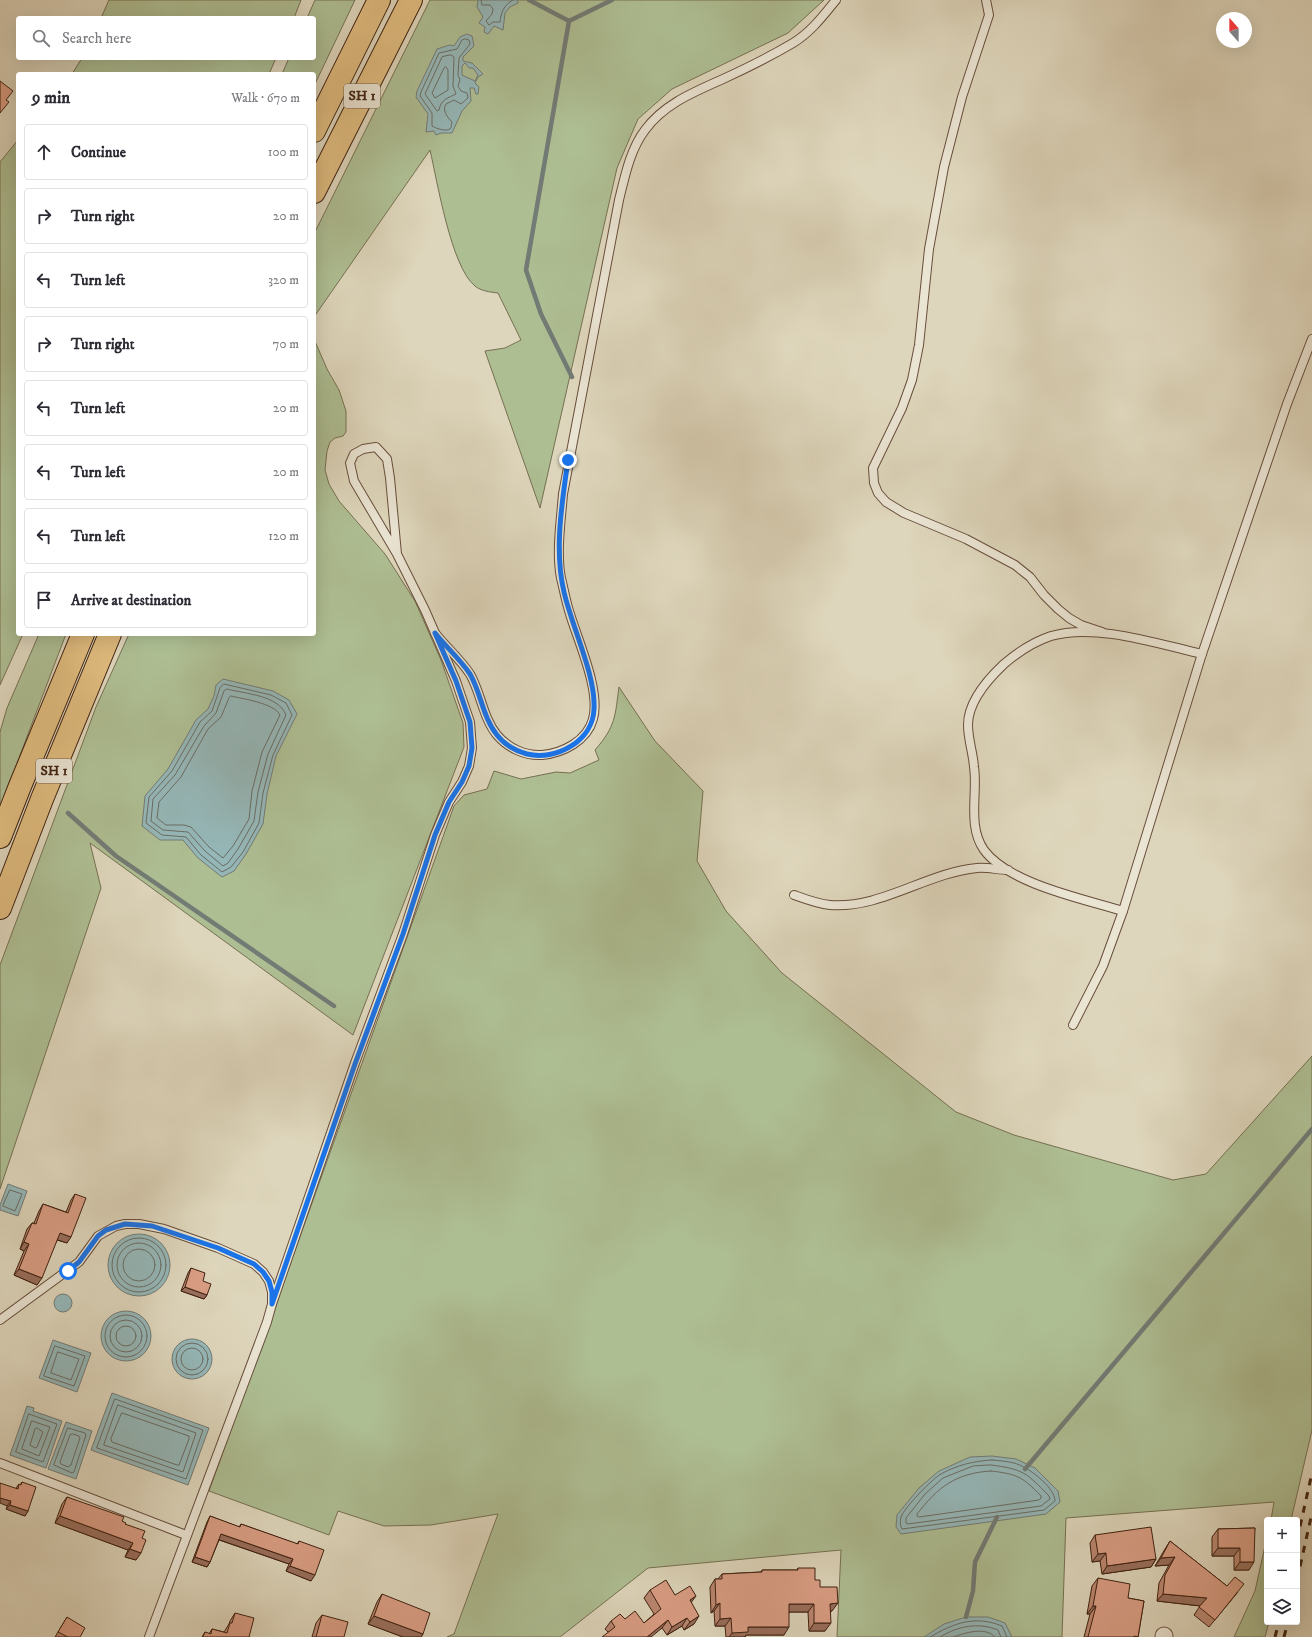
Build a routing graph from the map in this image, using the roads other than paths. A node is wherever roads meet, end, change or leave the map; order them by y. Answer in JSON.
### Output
{"nodes":[{"id":1,"x":379,"y":0,"type":"edge"},
{"id":2,"x":410,"y":0,"type":"edge"},
{"id":3,"x":836,"y":0,"type":"edge"},
{"id":4,"x":986,"y":0,"type":"edge"},
{"id":5,"x":316,"y":127,"type":"edge"},
{"id":6,"x":316,"y":188,"type":"edge"},
{"id":7,"x":1312,"y":339,"type":"edge"},
{"id":8,"x":397,"y":554,"type":"junction"},
{"id":9,"x":1102,"y":632,"type":"junction"},
{"id":10,"x":435,"y":633,"type":"junction"},
{"id":11,"x":82,"y":636,"type":"edge"},
{"id":12,"x":109,"y":636,"type":"edge"},
{"id":13,"x":1202,"y":654,"type":"junction"},
{"id":14,"x":0,"y":837,"type":"edge"},
{"id":15,"x":1008,"y":870,"type":"junction"},
{"id":16,"x":794,"y":895,"type":"dead end"},
{"id":17,"x":0,"y":908,"type":"edge"},
{"id":18,"x":1123,"y":911,"type":"junction"},
{"id":19,"x":1073,"y":1024,"type":"dead end"},
{"id":20,"x":272,"y":1304,"type":"junction"},
{"id":21,"x":0,"y":1320,"type":"edge"},
{"id":22,"x":0,"y":1464,"type":"edge"},
{"id":23,"x":186,"y":1535,"type":"junction"},
{"id":24,"x":149,"y":1637,"type":"edge"}],
"edges":[{"from":1,"to":5,"type":"highway","number":"SH 1"},
{"from":2,"to":6,"type":"highway","number":"SH 1"},
{"from":3,"to":10,"type":"lane"},
{"from":4,"to":9,"type":"lane"},
{"from":7,"to":13,"type":"lane"},
{"from":8,"to":8,"type":"lane"},
{"from":8,"to":10,"type":"lane"},
{"from":9,"to":13,"type":"lane"},
{"from":9,"to":15,"type":"lane"},
{"from":10,"to":20,"type":"lane"},
{"from":11,"to":14,"type":"highway","number":"SH 1"},
{"from":12,"to":17,"type":"highway","number":"SH 1"},
{"from":13,"to":18,"type":"lane"},
{"from":15,"to":16,"type":"lane"},
{"from":15,"to":18,"type":"lane"},
{"from":18,"to":19,"type":"lane"},
{"from":20,"to":21,"type":"lane"},
{"from":20,"to":23,"type":"lane"},
{"from":22,"to":23,"type":"lane"},
{"from":23,"to":24,"type":"lane"}]}
